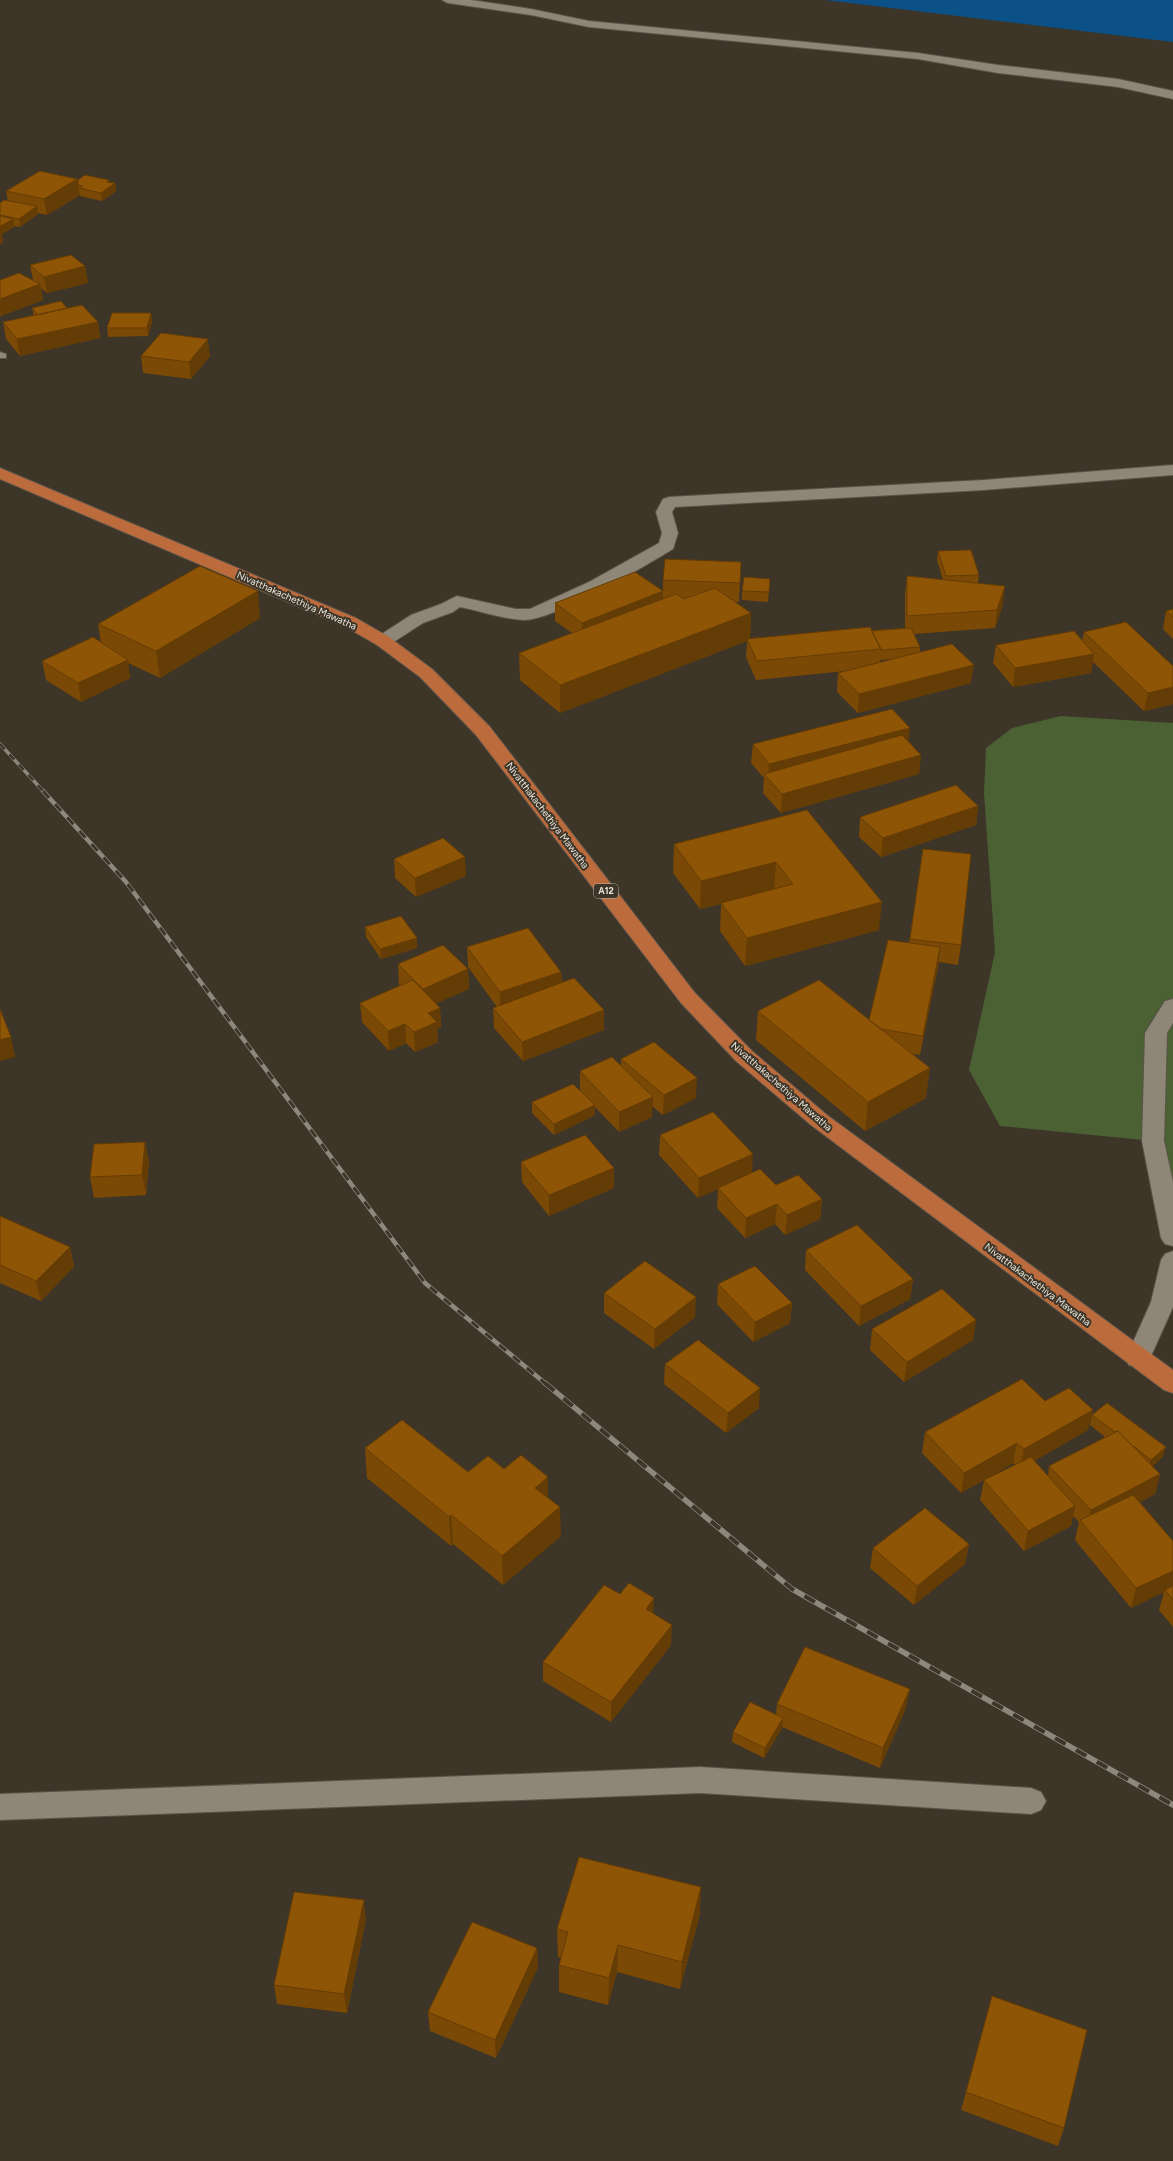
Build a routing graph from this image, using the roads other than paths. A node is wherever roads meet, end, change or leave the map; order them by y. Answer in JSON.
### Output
{"nodes":[{"id":1,"x":448,"y":0,"type":"edge"},
{"id":2,"x":1173,"y":95,"type":"edge"},
{"id":3,"x":1173,"y":470,"type":"edge"},
{"id":4,"x":0,"y":473,"type":"edge"},
{"id":5,"x":383,"y":641,"type":"junction"},
{"id":6,"x":1173,"y":1006,"type":"edge"},
{"id":7,"x":1173,"y":1238,"type":"edge"},
{"id":8,"x":1173,"y":1260,"type":"edge"},
{"id":9,"x":1138,"y":1358,"type":"junction"},
{"id":10,"x":1173,"y":1383,"type":"edge"},
{"id":11,"x":1031,"y":1801,"type":"dead end"},
{"id":12,"x":0,"y":1807,"type":"edge"}],
"edges":[{"from":1,"to":2,"type":"street"},
{"from":3,"to":5,"type":"street"},
{"from":4,"to":5,"type":"highway","name":"Nivatthakachethiya Mawatha","number":"A12"},
{"from":5,"to":9,"type":"highway","name":"Nivatthakachethiya Mawatha","number":"A12"},
{"from":6,"to":7,"type":"street"},
{"from":8,"to":9,"type":"street"},
{"from":9,"to":10,"type":"highway","name":"Nivatthakachethiya Mawatha","number":"A12"},
{"from":11,"to":12,"type":"street"}]}
